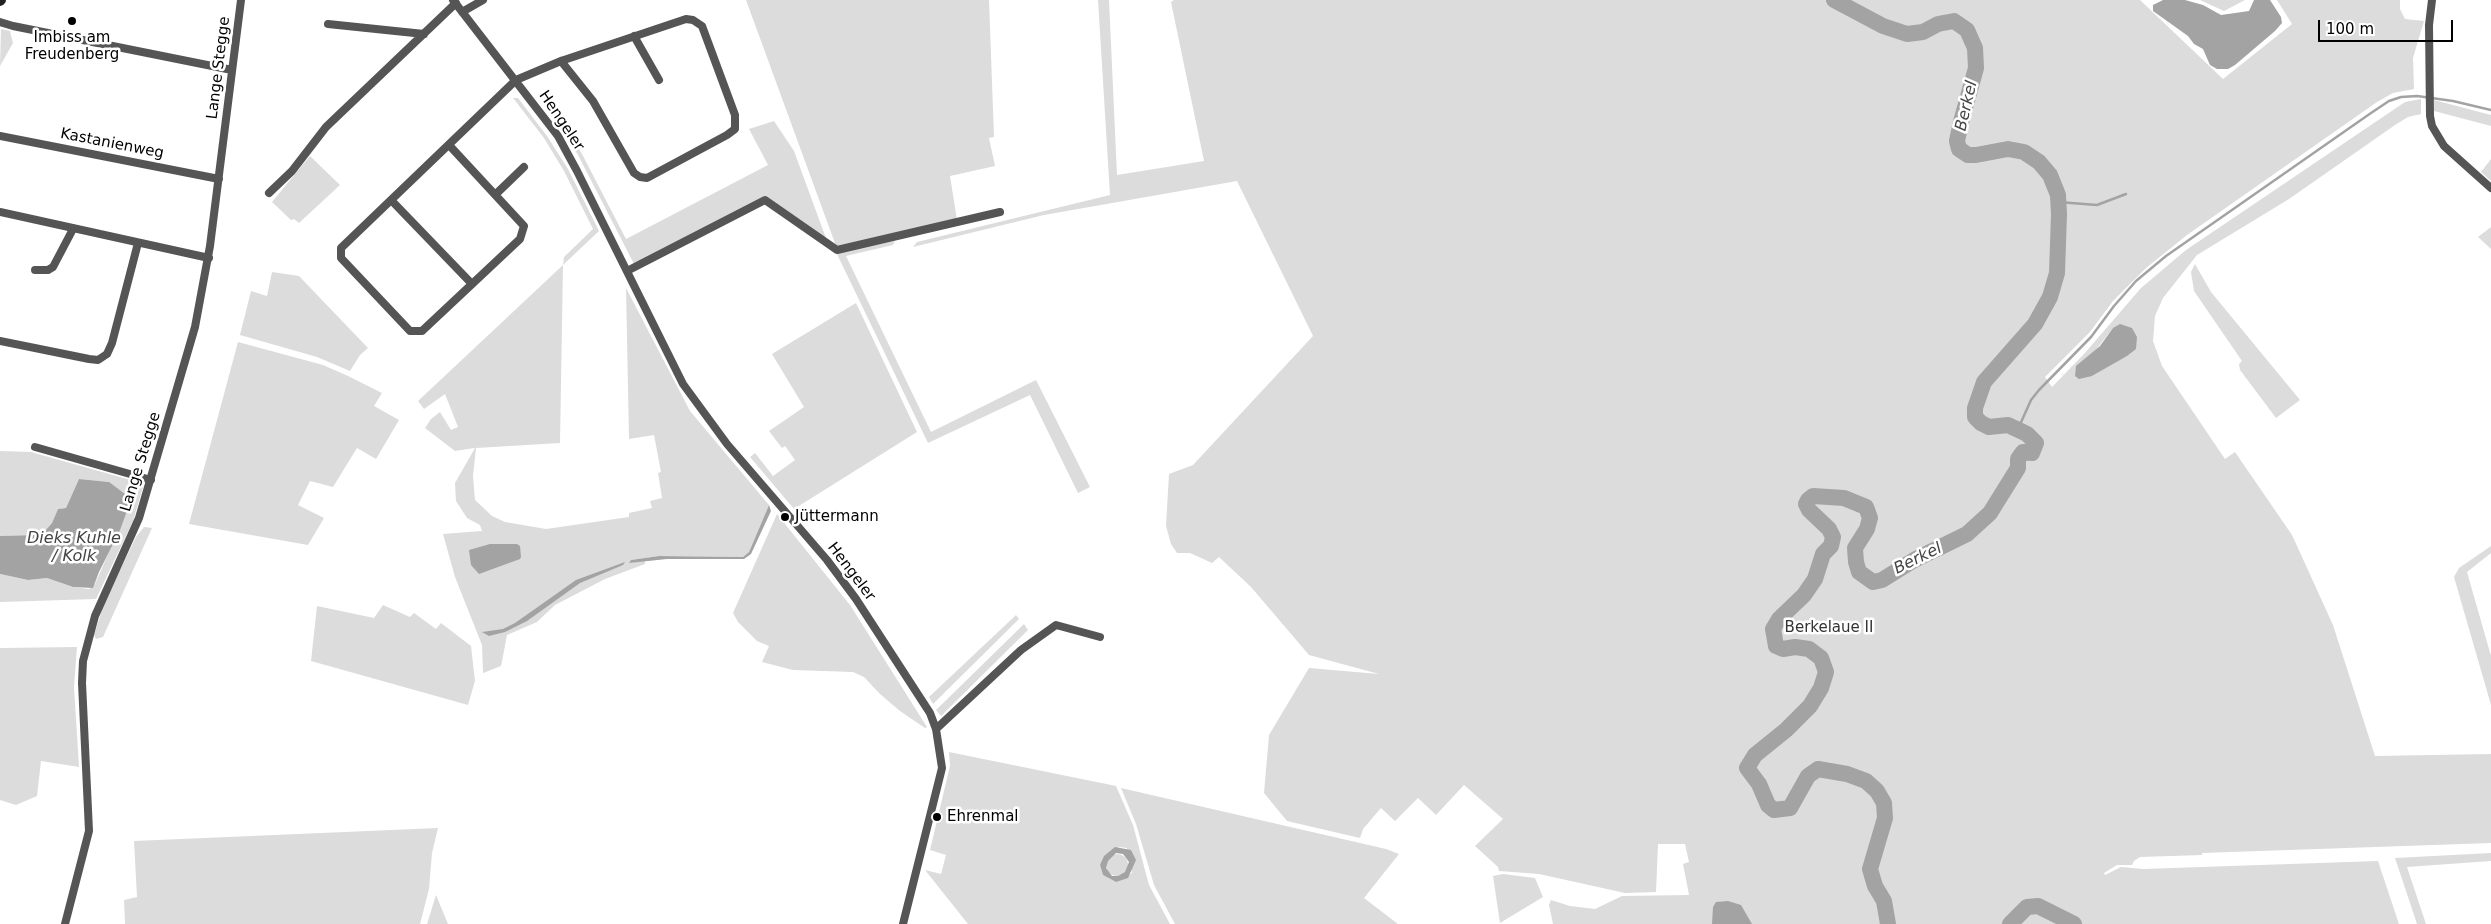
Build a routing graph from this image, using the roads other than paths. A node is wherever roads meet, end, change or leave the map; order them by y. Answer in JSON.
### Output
{"nodes":[{"id":1,"x":241,"y":0,"type":"edge"},
{"id":2,"x":483,"y":0,"type":"edge"},
{"id":3,"x":2432,"y":0,"type":"edge"},
{"id":4,"x":455,"y":2,"type":"edge"},
{"id":5,"x":462,"y":12,"type":"junction"},
{"id":6,"x":0,"y":22,"type":"edge"},
{"id":7,"x":328,"y":24,"type":"dead end"},
{"id":8,"x":424,"y":34,"type":"junction"},
{"id":9,"x":634,"y":36,"type":"junction"},
{"id":10,"x":561,"y":61,"type":"junction"},
{"id":11,"x":232,"y":70,"type":"junction"},
{"id":12,"x":516,"y":80,"type":"junction"},
{"id":13,"x":660,"y":80,"type":"dead end"},
{"id":14,"x":0,"y":136,"type":"edge"},
{"id":15,"x":449,"y":145,"type":"junction"},
{"id":16,"x":524,"y":168,"type":"dead end"},
{"id":17,"x":219,"y":179,"type":"junction"},
{"id":18,"x":2491,"y":188,"type":"edge"},
{"id":19,"x":269,"y":193,"type":"dead end"},
{"id":20,"x":496,"y":194,"type":"junction"},
{"id":21,"x":392,"y":201,"type":"junction"},
{"id":22,"x":0,"y":212,"type":"edge"},
{"id":23,"x":1000,"y":212,"type":"dead end"},
{"id":24,"x":73,"y":229,"type":"junction"},
{"id":25,"x":138,"y":244,"type":"junction"},
{"id":26,"x":209,"y":258,"type":"junction"},
{"id":27,"x":35,"y":270,"type":"dead end"},
{"id":28,"x":627,"y":271,"type":"junction"},
{"id":29,"x":472,"y":284,"type":"junction"},
{"id":30,"x":0,"y":341,"type":"edge"},
{"id":31,"x":35,"y":447,"type":"dead end"},
{"id":32,"x":151,"y":480,"type":"junction"},
{"id":33,"x":1100,"y":637,"type":"dead end"},
{"id":34,"x":936,"y":729,"type":"junction"},
{"id":35,"x":65,"y":924,"type":"edge"},
{"id":36,"x":903,"y":924,"type":"edge"}],
"edges":[{"from":1,"to":11,"type":"street","name":"Lange Stegge"},
{"from":2,"to":5,"type":"street"},
{"from":3,"to":18,"type":"street"},
{"from":4,"to":5,"type":"street","name":"Hengeler"},
{"from":4,"to":8,"type":"street"},
{"from":5,"to":12,"type":"street","name":"Hengeler"},
{"from":6,"to":11,"type":"street"},
{"from":7,"to":8,"type":"street"},
{"from":8,"to":19,"type":"street"},
{"from":9,"to":10,"type":"street"},
{"from":9,"to":10,"type":"street"},
{"from":9,"to":13,"type":"street"},
{"from":10,"to":12,"type":"street"},
{"from":11,"to":17,"type":"street","name":"Lange Stegge"},
{"from":12,"to":15,"type":"street"},
{"from":12,"to":28,"type":"street","name":"Hengeler"},
{"from":14,"to":17,"type":"street","name":"Kastanienweg"},
{"from":15,"to":20,"type":"street"},
{"from":15,"to":21,"type":"street"},
{"from":16,"to":20,"type":"street"},
{"from":17,"to":26,"type":"street","name":"Lange Stegge"},
{"from":20,"to":29,"type":"street"},
{"from":21,"to":29,"type":"street"},
{"from":21,"to":29,"type":"street"},
{"from":22,"to":24,"type":"street"},
{"from":23,"to":28,"type":"street"},
{"from":24,"to":25,"type":"street"},
{"from":24,"to":27,"type":"street"},
{"from":25,"to":26,"type":"street"},
{"from":25,"to":30,"type":"street"},
{"from":26,"to":32,"type":"street","name":"Lange Stegge"},
{"from":28,"to":34,"type":"street","name":"Hengeler"},
{"from":31,"to":32,"type":"street"},
{"from":32,"to":35,"type":"street","name":"Lange Stegge"},
{"from":33,"to":34,"type":"street"},
{"from":34,"to":36,"type":"street","name":"Hengeler"}]}
